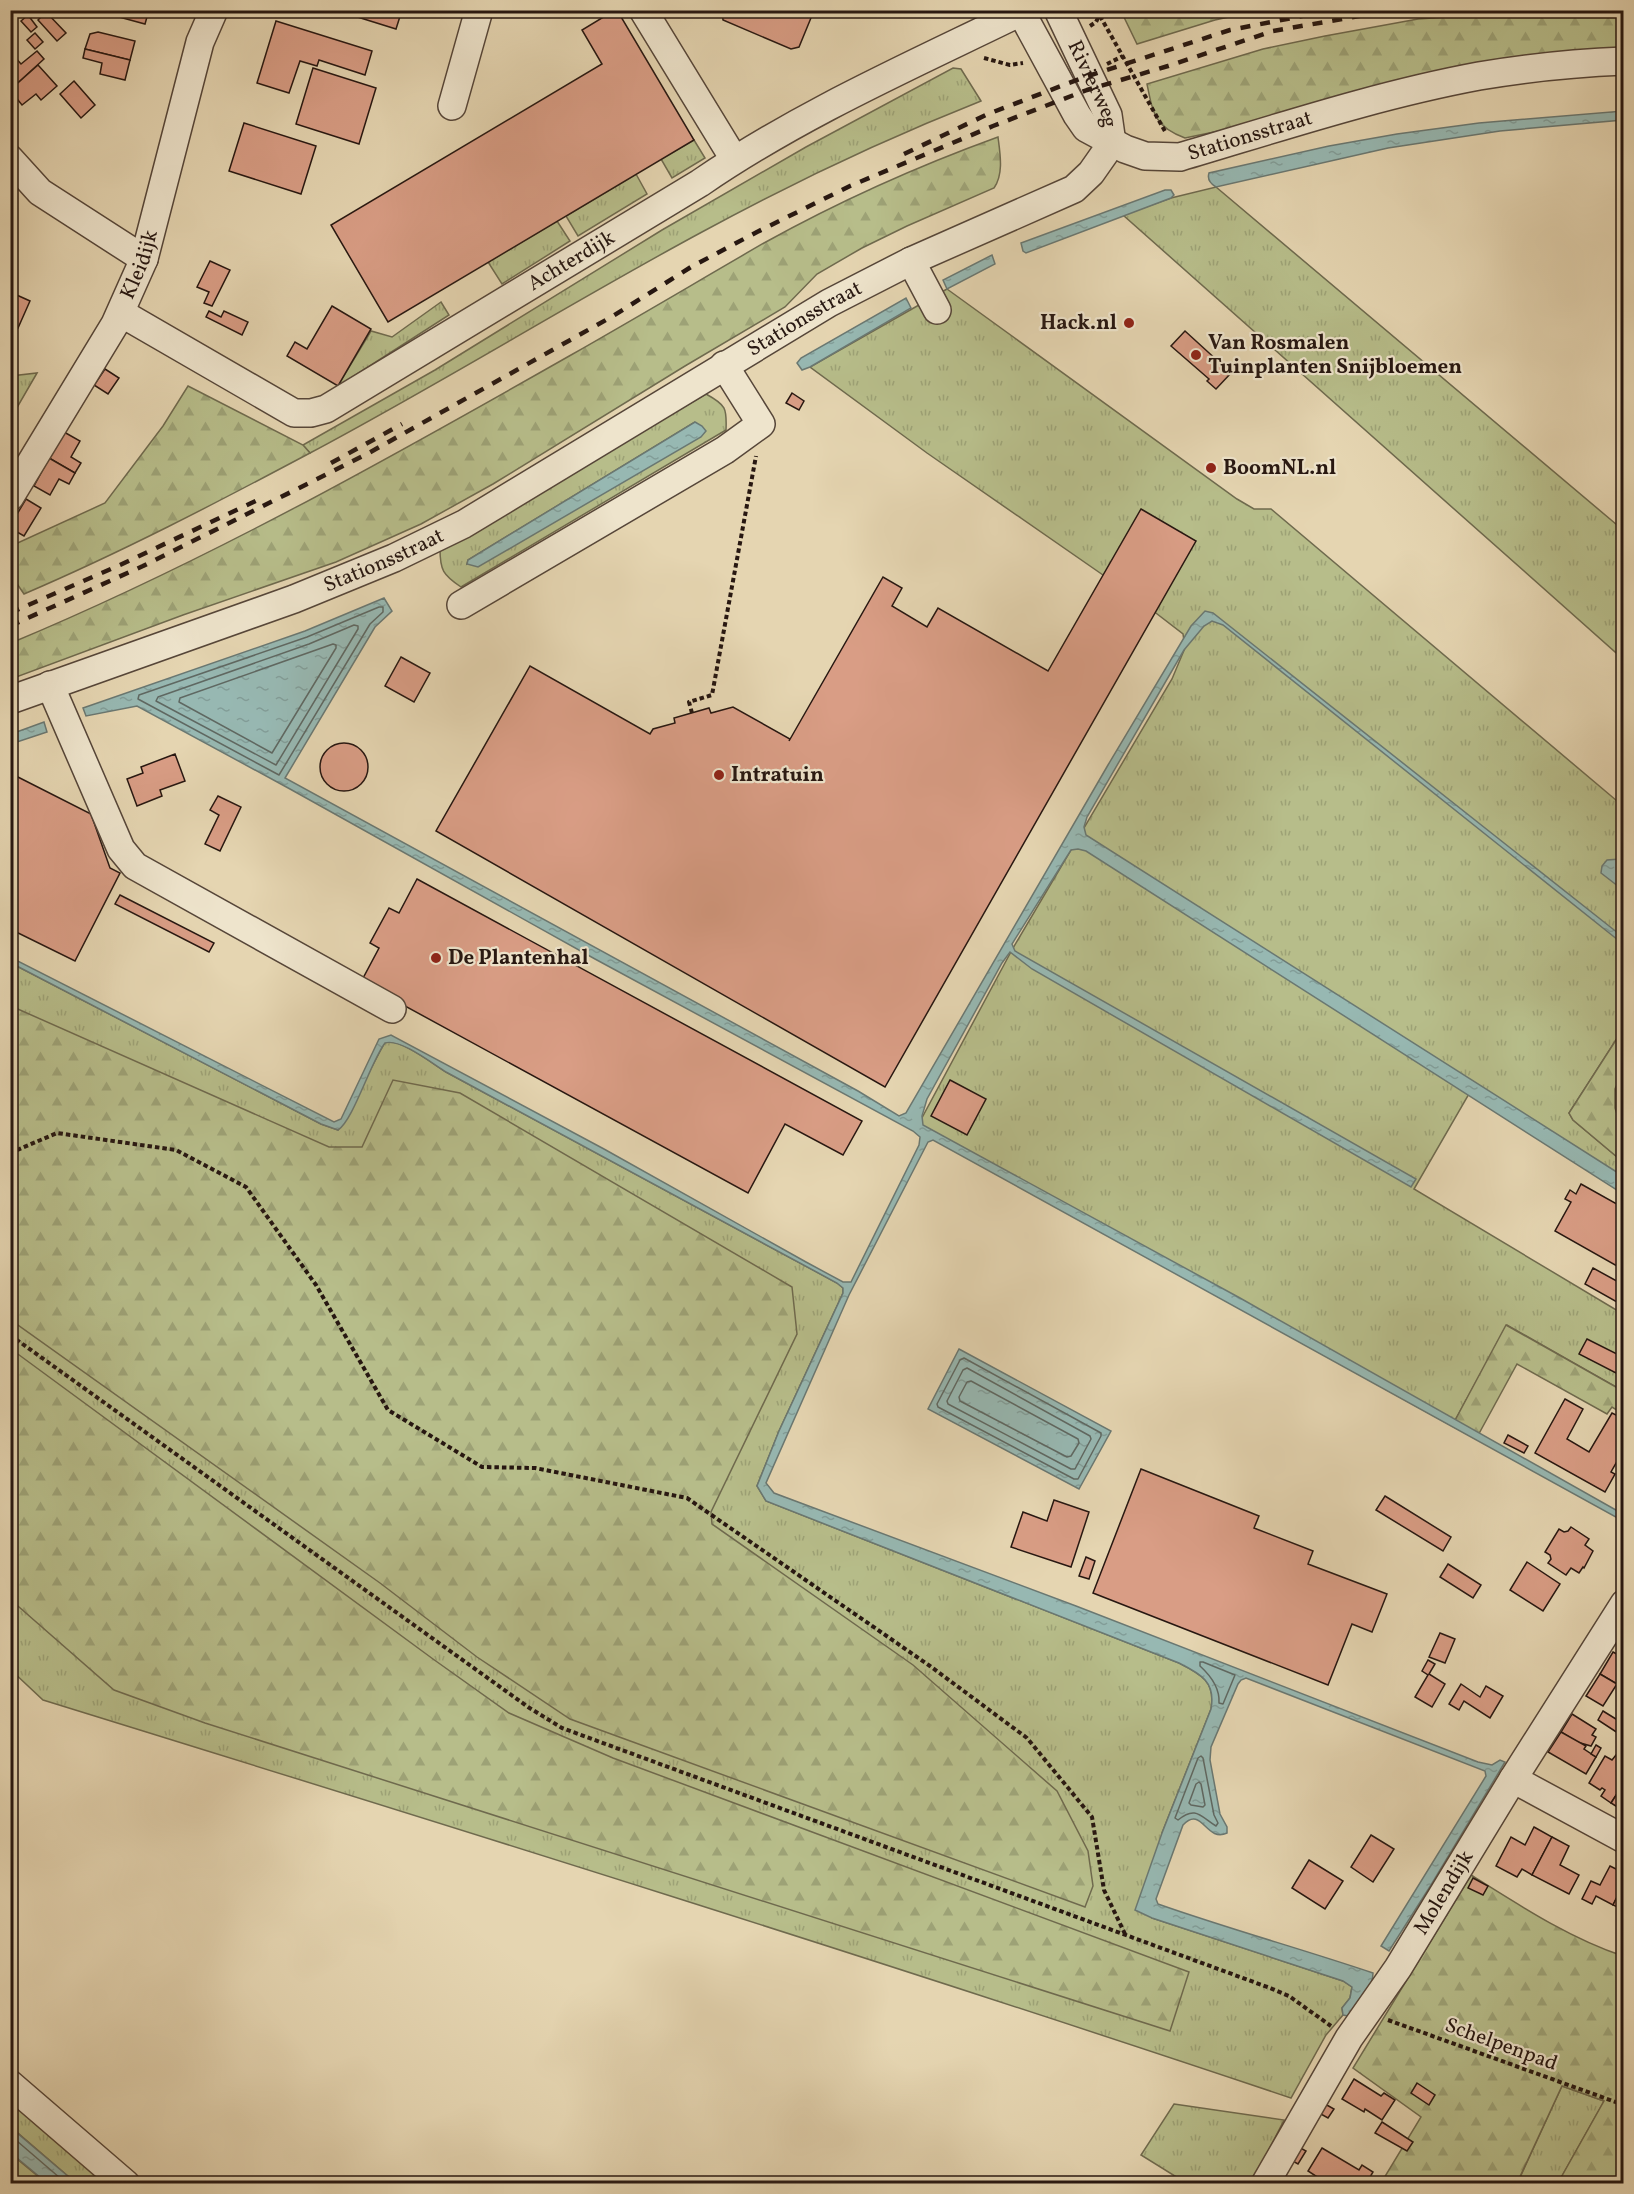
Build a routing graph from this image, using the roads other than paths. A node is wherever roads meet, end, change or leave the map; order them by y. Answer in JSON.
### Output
{"nodes":[{"id":1,"x":214,"y":10,"type":"edge"},
{"id":2,"x":479,"y":10,"type":"edge"},
{"id":3,"x":643,"y":10,"type":"edge"},
{"id":4,"x":1058,"y":10,"type":"edge"},
{"id":5,"x":1022,"y":11,"type":"edge"},
{"id":6,"x":1623,"y":61,"type":"edge"},
{"id":7,"x":452,"y":106,"type":"dead end"},
{"id":8,"x":1112,"y":142,"type":"junction"},
{"id":9,"x":10,"y":159,"type":"edge"},
{"id":10,"x":734,"y":159,"type":"junction"},
{"id":11,"x":144,"y":259,"type":"junction"},
{"id":12,"x":911,"y":261,"type":"junction"},
{"id":13,"x":937,"y":310,"type":"dead end"},
{"id":14,"x":121,"y":313,"type":"junction"},
{"id":15,"x":724,"y":365,"type":"junction"},
{"id":16,"x":10,"y":497,"type":"edge"},
{"id":17,"x":461,"y":605,"type":"dead end"},
{"id":18,"x":50,"y":685,"type":"junction"},
{"id":19,"x":10,"y":700,"type":"edge"},
{"id":20,"x":393,"y":1009,"type":"dead end"},
{"id":21,"x":1623,"y":1604,"type":"edge"},
{"id":22,"x":1513,"y":1779,"type":"junction"},
{"id":23,"x":1623,"y":1839,"type":"edge"},
{"id":24,"x":10,"y":2084,"type":"edge"},
{"id":25,"x":126,"y":2184,"type":"edge"},
{"id":26,"x":1265,"y":2184,"type":"edge"}],
"edges":[{"from":1,"to":11,"type":"street","name":"Kleidijk"},
{"from":2,"to":7,"type":"street"},
{"from":3,"to":10,"type":"street"},
{"from":4,"to":8,"type":"street","name":"Rivierweg"},
{"from":5,"to":8,"type":"street","name":"Rivierweg"},
{"from":5,"to":10,"type":"street","name":"Achterdijk"},
{"from":6,"to":8,"type":"street","name":"Stationsstraat"},
{"from":8,"to":12,"type":"street","name":"Stationsstraat"},
{"from":9,"to":11,"type":"street"},
{"from":10,"to":14,"type":"street","name":"Achterdijk"},
{"from":11,"to":14,"type":"street","name":"Kleidijk"},
{"from":12,"to":13,"type":"street"},
{"from":12,"to":15,"type":"street","name":"Stationsstraat"},
{"from":14,"to":16,"type":"street","name":"Kleidijk"},
{"from":15,"to":17,"type":"street"},
{"from":15,"to":18,"type":"street","name":"Stationsstraat"},
{"from":18,"to":19,"type":"street","name":"Stationsstraat"},
{"from":18,"to":20,"type":"street"},
{"from":21,"to":22,"type":"street","name":"Molendijk"},
{"from":22,"to":23,"type":"street"},
{"from":22,"to":26,"type":"street","name":"Molendijk"},
{"from":24,"to":25,"type":"street"}]}
